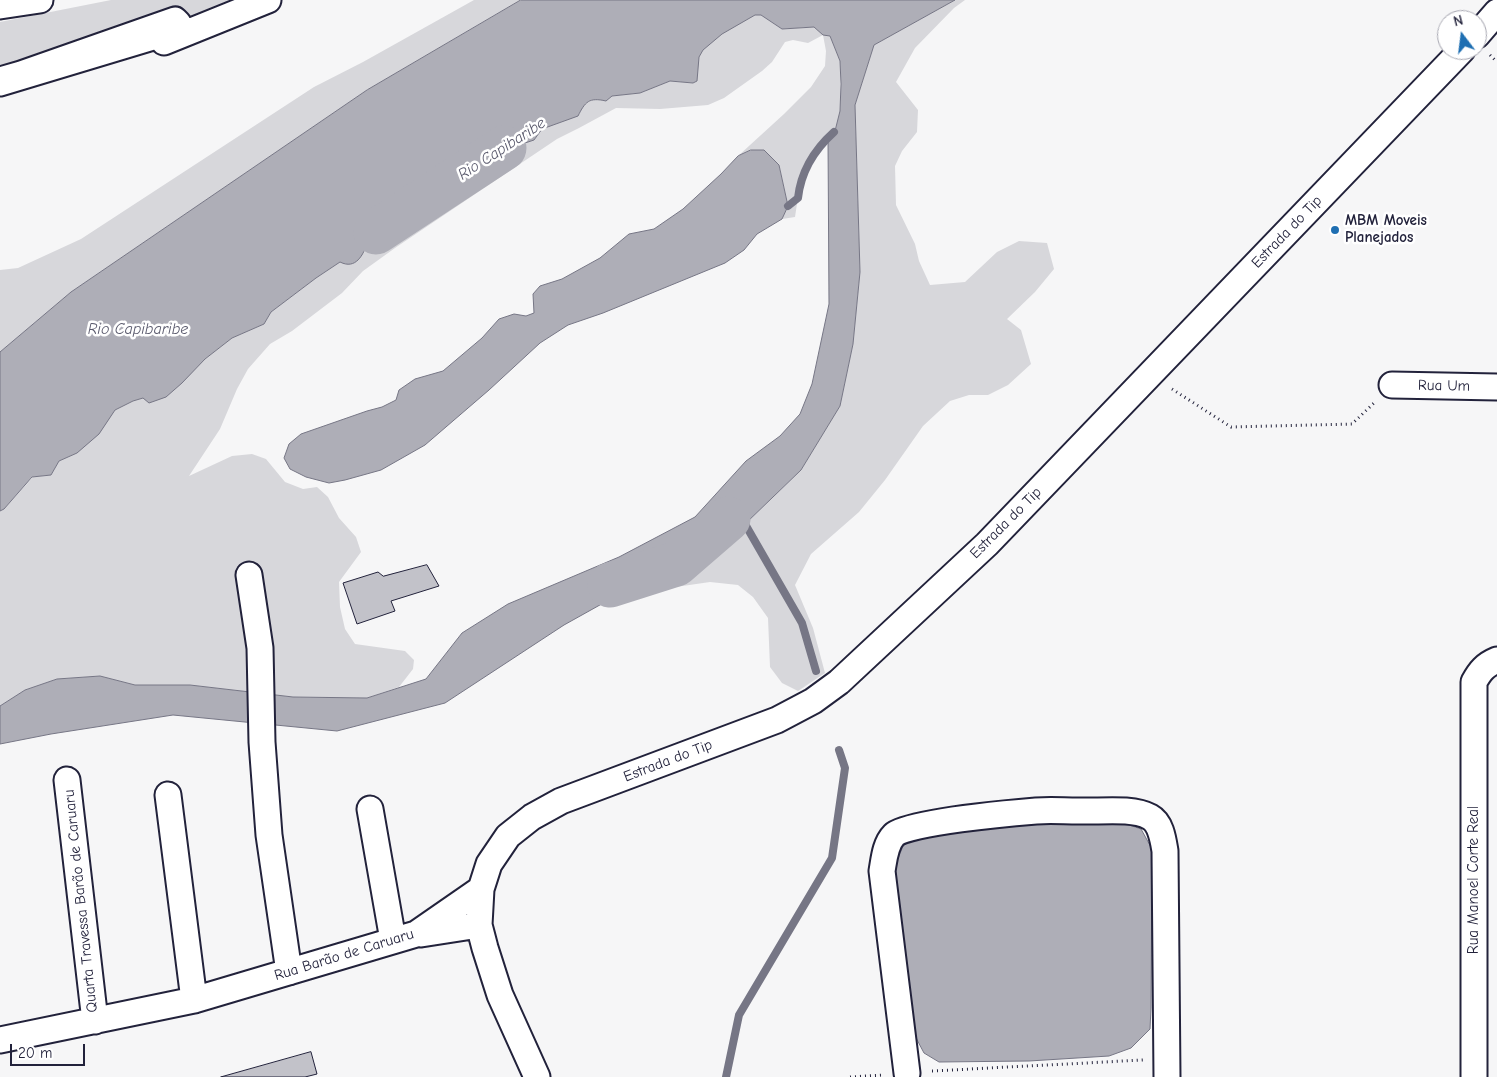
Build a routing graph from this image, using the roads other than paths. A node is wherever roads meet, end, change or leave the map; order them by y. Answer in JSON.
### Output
{"nodes":[{"id":1,"x":40,"y":0,"type":"edge"},
{"id":2,"x":268,"y":0,"type":"edge"},
{"id":3,"x":0,"y":6,"type":"edge"},
{"id":4,"x":1497,"y":12,"type":"edge"},
{"id":5,"x":175,"y":20,"type":"dead end"},
{"id":6,"x":1487,"y":24,"type":"edge"},
{"id":7,"x":1452,"y":60,"type":"edge"},
{"id":8,"x":0,"y":82,"type":"edge"},
{"id":9,"x":0,"y":96,"type":"edge"},
{"id":10,"x":1392,"y":385,"type":"road end"},
{"id":11,"x":1497,"y":387,"type":"edge"},
{"id":12,"x":249,"y":575,"type":"dead end"},
{"id":13,"x":1497,"y":660,"type":"edge"},
{"id":14,"x":67,"y":780,"type":"dead end"},
{"id":15,"x":168,"y":796,"type":"dead end"},
{"id":16,"x":370,"y":809,"type":"dead end"},
{"id":17,"x":482,"y":889,"type":"junction"},
{"id":18,"x":479,"y":925,"type":"junction"},
{"id":19,"x":405,"y":937,"type":"junction"},
{"id":20,"x":289,"y":972,"type":"junction"},
{"id":21,"x":194,"y":1000,"type":"junction"},
{"id":22,"x":94,"y":1021,"type":"junction"},
{"id":23,"x":0,"y":1040,"type":"edge"},
{"id":24,"x":1166,"y":1069,"type":"edge"},
{"id":25,"x":907,"y":1073,"type":"road end"},
{"id":26,"x":538,"y":1077,"type":"edge"},
{"id":27,"x":1474,"y":1077,"type":"edge"}],
"edges":[{"from":1,"to":3,"type":"street"},
{"from":2,"to":9,"type":"street"},
{"from":4,"to":6,"type":"street"},
{"from":5,"to":8,"type":"street"},
{"from":7,"to":17,"type":"street","name":"Estrada do Tip"},
{"from":10,"to":11,"type":"street","name":"Rua Um"},
{"from":12,"to":20,"type":"street"},
{"from":13,"to":27,"type":"street","name":"Rua Manoel Corte Real"},
{"from":14,"to":22,"type":"street","name":"Quarta Travessa Barão de Caruaru"},
{"from":15,"to":21,"type":"street"},
{"from":16,"to":19,"type":"street"},
{"from":17,"to":18,"type":"street"},
{"from":17,"to":19,"type":"street","name":"Rua Barão de Caruaru"},
{"from":18,"to":19,"type":"street"},
{"from":18,"to":26,"type":"street"},
{"from":19,"to":20,"type":"street","name":"Rua Barão de Caruaru"},
{"from":20,"to":21,"type":"street","name":"Rua Barão de Caruaru"},
{"from":21,"to":22,"type":"street","name":"Rua Barão de Caruaru"},
{"from":22,"to":23,"type":"street","name":"Rua Barão de Caruaru"},
{"from":24,"to":25,"type":"street"}]}
